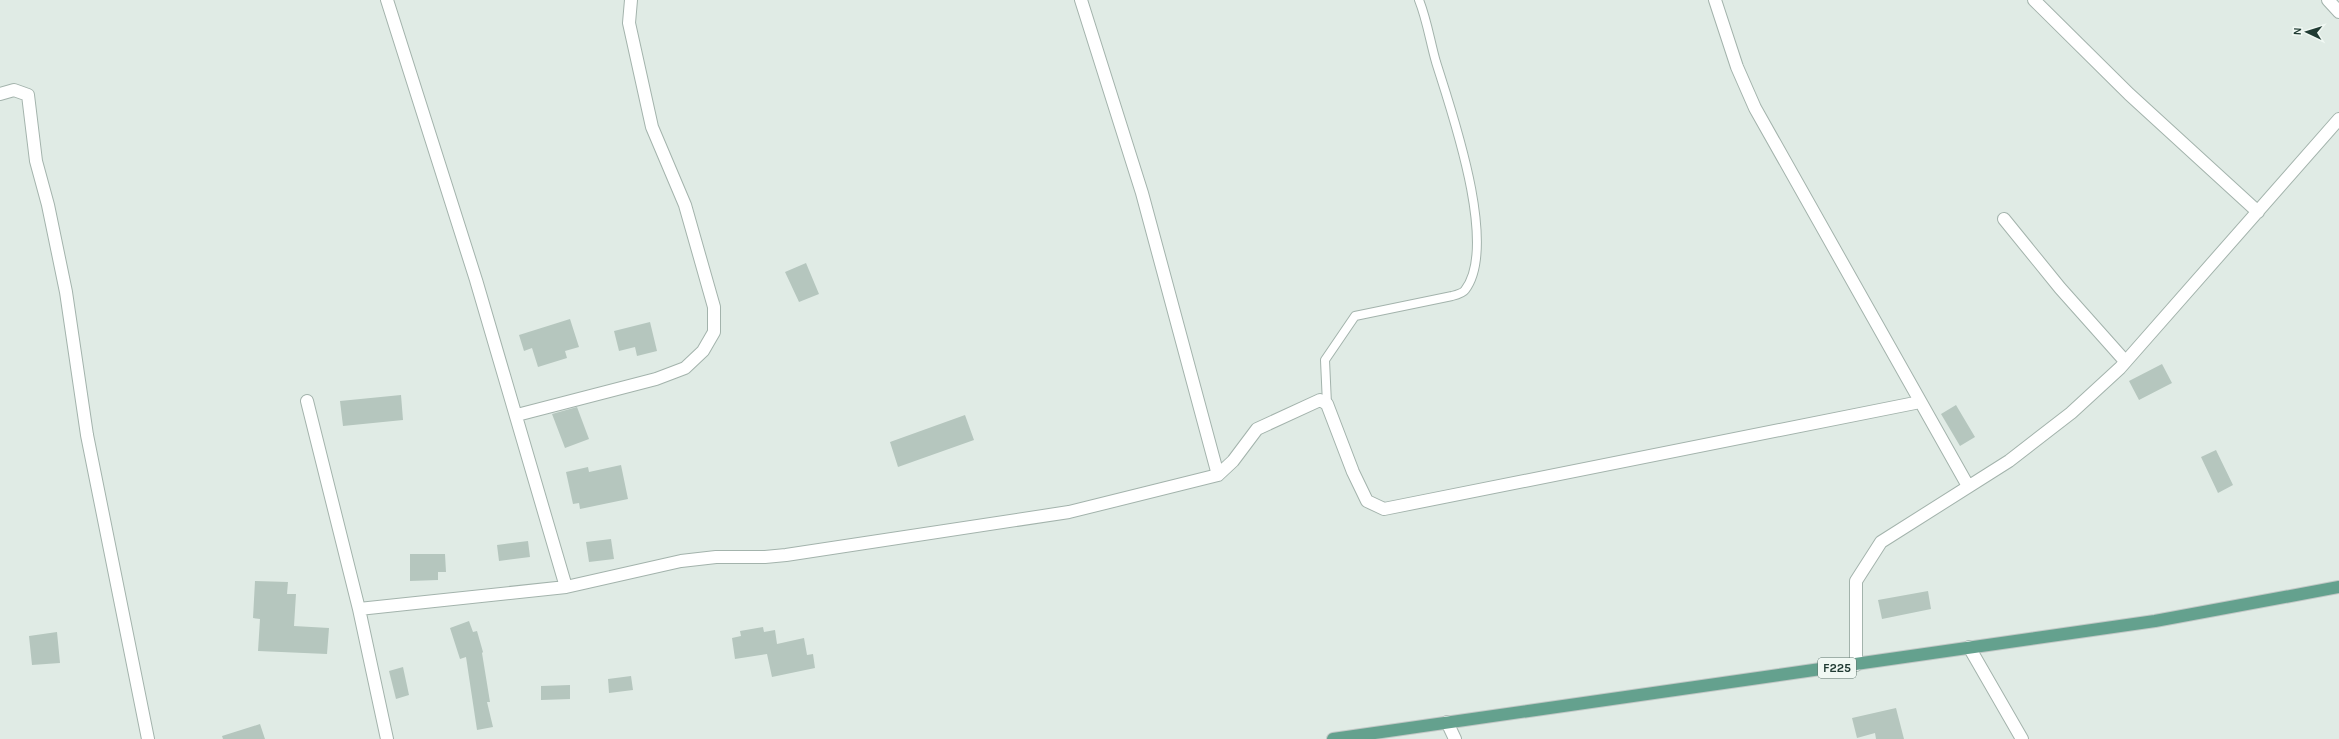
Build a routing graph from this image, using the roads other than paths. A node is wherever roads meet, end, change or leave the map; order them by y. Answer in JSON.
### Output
{"nodes":[{"id":1,"x":387,"y":0,"type":"edge"},
{"id":2,"x":631,"y":0,"type":"edge"},
{"id":3,"x":1081,"y":0,"type":"edge"},
{"id":4,"x":1419,"y":0,"type":"edge"},
{"id":5,"x":1715,"y":0,"type":"edge"},
{"id":6,"x":2034,"y":0,"type":"edge"},
{"id":7,"x":2328,"y":0,"type":"edge"},
{"id":8,"x":2339,"y":12,"type":"edge"},
{"id":9,"x":0,"y":94,"type":"edge"},
{"id":10,"x":2339,"y":119,"type":"edge"},
{"id":11,"x":2258,"y":212,"type":"junction"},
{"id":12,"x":2004,"y":219,"type":"dead end"},
{"id":13,"x":2125,"y":361,"type":"junction"},
{"id":14,"x":307,"y":402,"type":"dead end"},
{"id":15,"x":1920,"y":402,"type":"junction"},
{"id":16,"x":1327,"y":404,"type":"junction"},
{"id":17,"x":516,"y":415,"type":"junction"},
{"id":18,"x":1218,"y":475,"type":"junction"},
{"id":19,"x":1968,"y":486,"type":"junction"},
{"id":20,"x":566,"y":587,"type":"junction"},
{"id":21,"x":2339,"y":587,"type":"edge"},
{"id":22,"x":359,"y":609,"type":"junction"},
{"id":23,"x":1969,"y":648,"type":"junction"},
{"id":24,"x":1856,"y":665,"type":"junction"},
{"id":25,"x":1447,"y":722,"type":"junction"},
{"id":26,"x":148,"y":739,"type":"edge"},
{"id":27,"x":387,"y":739,"type":"edge"},
{"id":28,"x":1333,"y":739,"type":"edge"},
{"id":29,"x":1455,"y":739,"type":"edge"},
{"id":30,"x":2022,"y":739,"type":"edge"}],
"edges":[{"from":1,"to":17,"type":"street"},
{"from":2,"to":17,"type":"street"},
{"from":3,"to":18,"type":"street"},
{"from":4,"to":16,"type":"lane"},
{"from":5,"to":15,"type":"street"},
{"from":6,"to":11,"type":"street"},
{"from":7,"to":8,"type":"street"},
{"from":9,"to":26,"type":"street"},
{"from":10,"to":11,"type":"street"},
{"from":11,"to":13,"type":"street"},
{"from":12,"to":13,"type":"street"},
{"from":13,"to":19,"type":"street"},
{"from":14,"to":22,"type":"street"},
{"from":15,"to":16,"type":"street"},
{"from":15,"to":19,"type":"street"},
{"from":16,"to":18,"type":"street"},
{"from":17,"to":20,"type":"street"},
{"from":18,"to":20,"type":"street"},
{"from":19,"to":24,"type":"street"},
{"from":20,"to":22,"type":"street"},
{"from":21,"to":23,"type":"main road","number":"F225"},
{"from":22,"to":27,"type":"street"},
{"from":23,"to":24,"type":"main road","number":"F225"},
{"from":23,"to":30,"type":"street"},
{"from":24,"to":25,"type":"main road","number":"F225"},
{"from":25,"to":28,"type":"main road","number":"F225"},
{"from":25,"to":29,"type":"street"}]}
